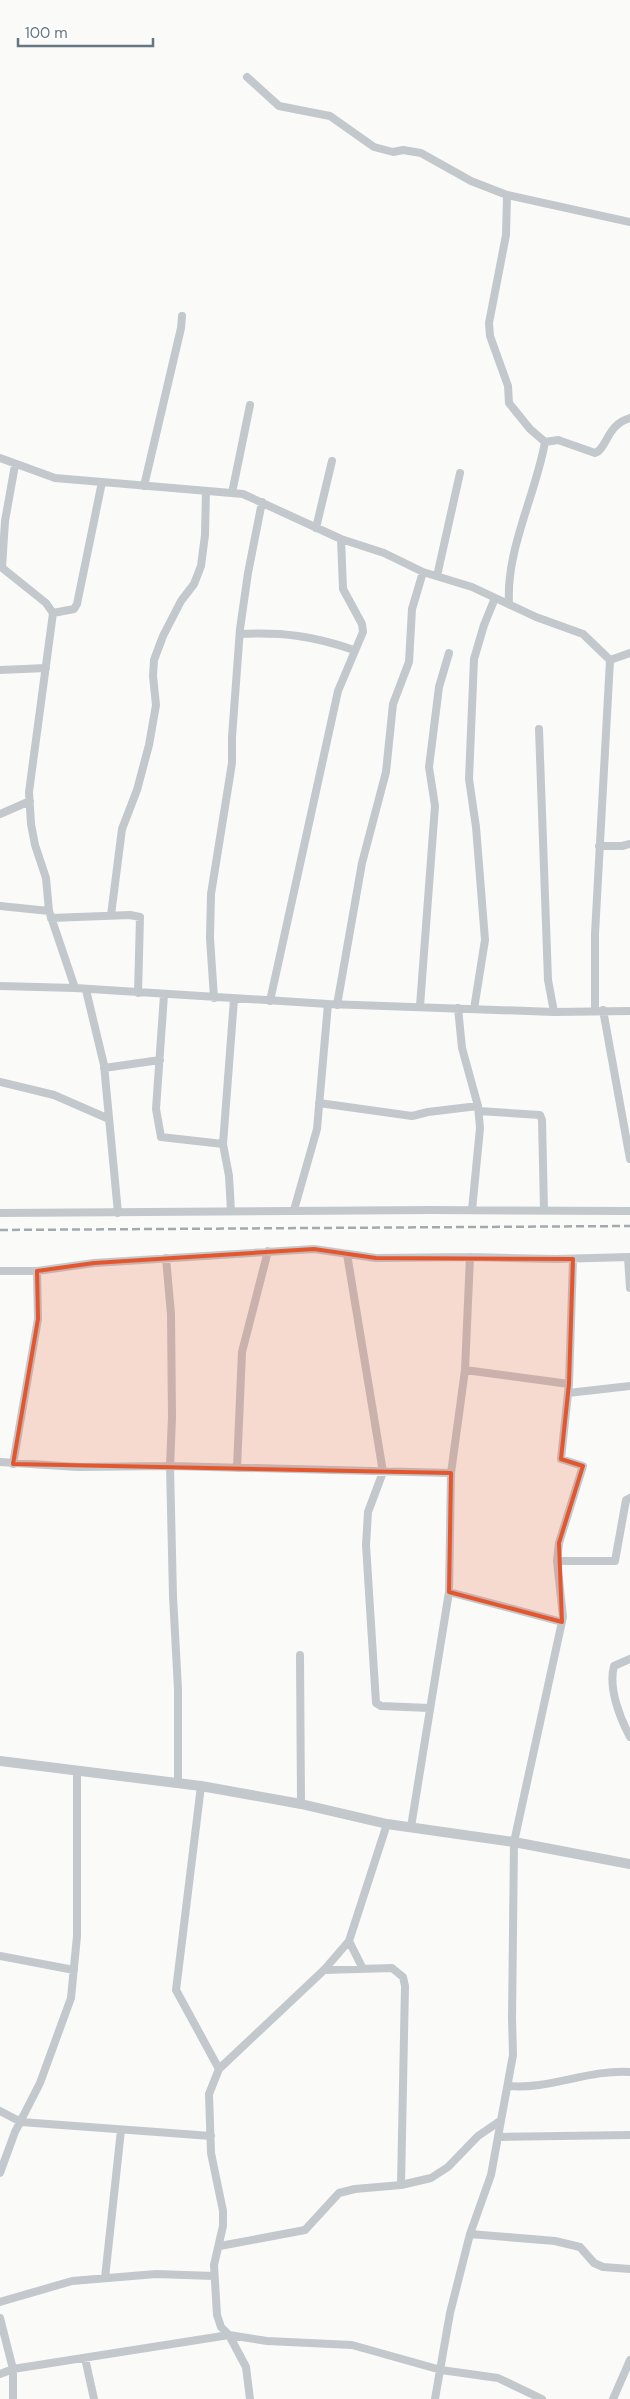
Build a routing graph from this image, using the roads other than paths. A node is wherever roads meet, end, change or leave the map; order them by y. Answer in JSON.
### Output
{"nodes":[{"id":1,"x":247,"y":76,"type":"dead end"},
{"id":2,"x":508,"y":195,"type":"junction"},
{"id":3,"x":630,"y":222,"type":"edge"},
{"id":4,"x":182,"y":316,"type":"dead end"},
{"id":5,"x":250,"y":405,"type":"dead end"},
{"id":6,"x":630,"y":418,"type":"edge"},
{"id":7,"x":545,"y":442,"type":"junction"},
{"id":8,"x":0,"y":458,"type":"edge"},
{"id":9,"x":332,"y":461,"type":"dead end"},
{"id":10,"x":15,"y":465,"type":"junction"},
{"id":11,"x":460,"y":473,"type":"dead end"},
{"id":12,"x":102,"y":482,"type":"junction"},
{"id":13,"x":144,"y":486,"type":"junction"},
{"id":14,"x":206,"y":491,"type":"junction"},
{"id":15,"x":232,"y":493,"type":"junction"},
{"id":16,"x":262,"y":502,"type":"junction"},
{"id":17,"x":316,"y":528,"type":"junction"},
{"id":18,"x":341,"y":540,"type":"junction"},
{"id":19,"x":1,"y":567,"type":"edge"},
{"id":20,"x":423,"y":572,"type":"junction"},
{"id":21,"x":437,"y":576,"type":"junction"},
{"id":22,"x":495,"y":598,"type":"junction"},
{"id":23,"x":509,"y":603,"type":"junction"},
{"id":24,"x":54,"y":613,"type":"junction"},
{"id":25,"x":240,"y":634,"type":"junction"},
{"id":26,"x":354,"y":650,"type":"junction"},
{"id":27,"x":449,"y":653,"type":"dead end"},
{"id":28,"x":630,"y":653,"type":"edge"},
{"id":29,"x":610,"y":660,"type":"junction"},
{"id":30,"x":46,"y":668,"type":"junction"},
{"id":31,"x":0,"y":670,"type":"edge"},
{"id":32,"x":539,"y":729,"type":"dead end"},
{"id":33,"x":30,"y":800,"type":"junction"},
{"id":34,"x":0,"y":814,"type":"edge"},
{"id":35,"x":630,"y":844,"type":"edge"},
{"id":36,"x":599,"y":846,"type":"junction"},
{"id":37,"x":0,"y":906,"type":"edge"},
{"id":38,"x":50,"y":914,"type":"junction"},
{"id":39,"x":111,"y":916,"type":"junction"},
{"id":40,"x":0,"y":986,"type":"edge"},
{"id":41,"x":75,"y":988,"type":"junction"},
{"id":42,"x":86,"y":990,"type":"junction"},
{"id":43,"x":138,"y":992,"type":"junction"},
{"id":44,"x":164,"y":995,"type":"junction"},
{"id":45,"x":214,"y":998,"type":"junction"},
{"id":46,"x":234,"y":999,"type":"junction"},
{"id":47,"x":270,"y":1001,"type":"junction"},
{"id":48,"x":328,"y":1004,"type":"junction"},
{"id":49,"x":337,"y":1004,"type":"junction"},
{"id":50,"x":420,"y":1006,"type":"junction"},
{"id":51,"x":458,"y":1008,"type":"junction"},
{"id":52,"x":474,"y":1009,"type":"junction"},
{"id":53,"x":599,"y":1010,"type":"junction"},
{"id":54,"x":630,"y":1011,"type":"edge"},
{"id":55,"x":554,"y":1012,"type":"junction"},
{"id":56,"x":160,"y":1060,"type":"junction"},
{"id":57,"x":104,"y":1068,"type":"junction"},
{"id":58,"x":0,"y":1082,"type":"edge"},
{"id":59,"x":319,"y":1103,"type":"junction"},
{"id":60,"x":478,"y":1109,"type":"junction"},
{"id":61,"x":108,"y":1119,"type":"junction"},
{"id":62,"x":224,"y":1144,"type":"junction"},
{"id":63,"x":629,"y":1148,"type":"edge"},
{"id":64,"x":630,"y":1159,"type":"edge"},
{"id":65,"x":294,"y":1210,"type":"junction"},
{"id":66,"x":472,"y":1210,"type":"junction"},
{"id":67,"x":544,"y":1210,"type":"junction"},
{"id":68,"x":231,"y":1211,"type":"junction"},
{"id":69,"x":630,"y":1211,"type":"edge"},
{"id":70,"x":0,"y":1213,"type":"edge"},
{"id":71,"x":118,"y":1213,"type":"junction"},
{"id":72,"x":268,"y":1251,"type":"junction"},
{"id":73,"x":347,"y":1254,"type":"junction"},
{"id":74,"x":470,"y":1257,"type":"junction"},
{"id":75,"x":629,"y":1257,"type":"edge"},
{"id":76,"x":166,"y":1258,"type":"junction"},
{"id":77,"x":572,"y":1259,"type":"junction"},
{"id":78,"x":37,"y":1271,"type":"junction"},
{"id":79,"x":0,"y":1272,"type":"edge"},
{"id":80,"x":630,"y":1288,"type":"edge"},
{"id":81,"x":465,"y":1370,"type":"junction"},
{"id":82,"x":569,"y":1384,"type":"junction"},
{"id":83,"x":630,"y":1386,"type":"edge"},
{"id":84,"x":568,"y":1393,"type":"junction"},
{"id":85,"x":0,"y":1462,"type":"edge"},
{"id":86,"x":13,"y":1464,"type":"junction"},
{"id":87,"x":170,"y":1466,"type":"junction"},
{"id":88,"x":237,"y":1468,"type":"junction"},
{"id":89,"x":383,"y":1472,"type":"junction"},
{"id":90,"x":451,"y":1473,"type":"junction"},
{"id":91,"x":630,"y":1498,"type":"edge"},
{"id":92,"x":557,"y":1561,"type":"junction"},
{"id":93,"x":449,"y":1592,"type":"junction"},
{"id":94,"x":562,"y":1622,"type":"junction"},
{"id":95,"x":300,"y":1655,"type":"dead end"},
{"id":96,"x":630,"y":1659,"type":"edge"},
{"id":97,"x":429,"y":1708,"type":"junction"},
{"id":98,"x":630,"y":1737,"type":"edge"},
{"id":99,"x":0,"y":1761,"type":"edge"},
{"id":100,"x":77,"y":1770,"type":"junction"},
{"id":101,"x":178,"y":1783,"type":"junction"},
{"id":102,"x":201,"y":1786,"type":"junction"},
{"id":103,"x":301,"y":1804,"type":"junction"},
{"id":104,"x":387,"y":1824,"type":"junction"},
{"id":105,"x":411,"y":1827,"type":"junction"},
{"id":106,"x":514,"y":1842,"type":"junction"},
{"id":107,"x":630,"y":1864,"type":"edge"},
{"id":108,"x":349,"y":1941,"type":"junction"},
{"id":109,"x":0,"y":1956,"type":"edge"},
{"id":110,"x":363,"y":1969,"type":"junction"},
{"id":111,"x":74,"y":1970,"type":"junction"},
{"id":112,"x":324,"y":1970,"type":"junction"},
{"id":113,"x":219,"y":2069,"type":"junction"},
{"id":114,"x":630,"y":2072,"type":"edge"},
{"id":115,"x":508,"y":2086,"type":"junction"},
{"id":116,"x":0,"y":2112,"type":"edge"},
{"id":117,"x":500,"y":2121,"type":"junction"},
{"id":118,"x":21,"y":2122,"type":"junction"},
{"id":119,"x":121,"y":2130,"type":"junction"},
{"id":120,"x":630,"y":2135,"type":"edge"},
{"id":121,"x":210,"y":2136,"type":"junction"},
{"id":122,"x":499,"y":2137,"type":"junction"},
{"id":123,"x":0,"y":2174,"type":"edge"},
{"id":124,"x":401,"y":2185,"type":"junction"},
{"id":125,"x":470,"y":2234,"type":"junction"},
{"id":126,"x":220,"y":2246,"type":"junction"},
{"id":127,"x":630,"y":2269,"type":"edge"},
{"id":128,"x":214,"y":2276,"type":"junction"},
{"id":129,"x":105,"y":2278,"type":"junction"},
{"id":130,"x":0,"y":2302,"type":"edge"},
{"id":131,"x":0,"y":2318,"type":"edge"},
{"id":132,"x":229,"y":2335,"type":"junction"},
{"id":133,"x":85,"y":2358,"type":"junction"},
{"id":134,"x":630,"y":2360,"type":"edge"},
{"id":135,"x":14,"y":2369,"type":"junction"},
{"id":136,"x":441,"y":2370,"type":"junction"},
{"id":137,"x":0,"y":2374,"type":"edge"},
{"id":138,"x":13,"y":2399,"type":"edge"},
{"id":139,"x":94,"y":2399,"type":"edge"},
{"id":140,"x":250,"y":2399,"type":"edge"},
{"id":141,"x":435,"y":2399,"type":"edge"},
{"id":142,"x":542,"y":2399,"type":"edge"},
{"id":143,"x":613,"y":2399,"type":"edge"}],
"edges":[{"from":1,"to":2,"type":"street"},
{"from":2,"to":3,"type":"street"},
{"from":2,"to":7,"type":"street"},
{"from":4,"to":13,"type":"street"},
{"from":5,"to":15,"type":"street"},
{"from":6,"to":7,"type":"street"},
{"from":7,"to":23,"type":"street"},
{"from":8,"to":10,"type":"street"},
{"from":9,"to":17,"type":"street"},
{"from":10,"to":12,"type":"street"},
{"from":10,"to":19,"type":"street"},
{"from":11,"to":21,"type":"street"},
{"from":12,"to":13,"type":"street"},
{"from":12,"to":24,"type":"street"},
{"from":13,"to":14,"type":"street"},
{"from":14,"to":15,"type":"street"},
{"from":14,"to":39,"type":"street"},
{"from":15,"to":16,"type":"street"},
{"from":16,"to":17,"type":"street"},
{"from":16,"to":25,"type":"street"},
{"from":17,"to":18,"type":"street"},
{"from":18,"to":20,"type":"street"},
{"from":18,"to":26,"type":"street"},
{"from":19,"to":24,"type":"street"},
{"from":20,"to":21,"type":"street"},
{"from":20,"to":49,"type":"street"},
{"from":21,"to":22,"type":"street"},
{"from":22,"to":23,"type":"street"},
{"from":22,"to":52,"type":"street"},
{"from":23,"to":29,"type":"street"},
{"from":24,"to":30,"type":"street"},
{"from":25,"to":26,"type":"street"},
{"from":25,"to":45,"type":"street"},
{"from":26,"to":47,"type":"street"},
{"from":27,"to":50,"type":"street"},
{"from":28,"to":29,"type":"street"},
{"from":29,"to":36,"type":"street"},
{"from":30,"to":31,"type":"street"},
{"from":30,"to":33,"type":"street"},
{"from":32,"to":55,"type":"street"},
{"from":33,"to":34,"type":"street"},
{"from":33,"to":38,"type":"street"},
{"from":35,"to":36,"type":"street"},
{"from":36,"to":53,"type":"street"},
{"from":37,"to":38,"type":"street"},
{"from":38,"to":39,"type":"street"},
{"from":38,"to":41,"type":"street"},
{"from":39,"to":43,"type":"street"},
{"from":40,"to":41,"type":"street"},
{"from":41,"to":42,"type":"street"},
{"from":42,"to":43,"type":"street"},
{"from":42,"to":57,"type":"street"},
{"from":43,"to":44,"type":"street"},
{"from":44,"to":45,"type":"street"},
{"from":44,"to":56,"type":"street"},
{"from":45,"to":46,"type":"street"},
{"from":46,"to":47,"type":"street"},
{"from":46,"to":62,"type":"street"},
{"from":47,"to":48,"type":"street"},
{"from":48,"to":49,"type":"street"},
{"from":48,"to":59,"type":"street"},
{"from":49,"to":50,"type":"street"},
{"from":50,"to":51,"type":"street"},
{"from":51,"to":52,"type":"street"},
{"from":51,"to":60,"type":"street"},
{"from":52,"to":55,"type":"street"},
{"from":53,"to":54,"type":"street"},
{"from":53,"to":55,"type":"street"},
{"from":53,"to":63,"type":"street"},
{"from":56,"to":57,"type":"street"},
{"from":56,"to":62,"type":"street"},
{"from":57,"to":61,"type":"street"},
{"from":58,"to":61,"type":"street"},
{"from":59,"to":60,"type":"street"},
{"from":59,"to":65,"type":"street"},
{"from":60,"to":66,"type":"street"},
{"from":60,"to":67,"type":"street"},
{"from":61,"to":71,"type":"street"},
{"from":62,"to":68,"type":"street"},
{"from":63,"to":64,"type":"street"},
{"from":65,"to":66,"type":"street"},
{"from":65,"to":68,"type":"street"},
{"from":66,"to":67,"type":"street"},
{"from":67,"to":69,"type":"street"},
{"from":68,"to":71,"type":"street"},
{"from":70,"to":71,"type":"street"},
{"from":72,"to":73,"type":"street"},
{"from":72,"to":76,"type":"street"},
{"from":72,"to":88,"type":"street"},
{"from":73,"to":74,"type":"street"},
{"from":73,"to":89,"type":"street"},
{"from":74,"to":77,"type":"street"},
{"from":74,"to":81,"type":"street"},
{"from":75,"to":77,"type":"street"},
{"from":75,"to":80,"type":"street"},
{"from":76,"to":78,"type":"street"},
{"from":76,"to":87,"type":"street"},
{"from":77,"to":82,"type":"street"},
{"from":78,"to":79,"type":"street"},
{"from":78,"to":86,"type":"street"},
{"from":81,"to":82,"type":"street"},
{"from":81,"to":90,"type":"street"},
{"from":82,"to":84,"type":"street"},
{"from":83,"to":84,"type":"street"},
{"from":84,"to":92,"type":"street"},
{"from":85,"to":86,"type":"street"},
{"from":86,"to":87,"type":"street"},
{"from":87,"to":88,"type":"street"},
{"from":87,"to":101,"type":"street"},
{"from":88,"to":89,"type":"street"},
{"from":89,"to":90,"type":"street"},
{"from":89,"to":97,"type":"street"},
{"from":90,"to":93,"type":"street"},
{"from":91,"to":92,"type":"street"},
{"from":92,"to":94,"type":"street"},
{"from":93,"to":94,"type":"street"},
{"from":93,"to":97,"type":"street"},
{"from":94,"to":106,"type":"street"},
{"from":95,"to":103,"type":"street"},
{"from":96,"to":98,"type":"street"},
{"from":97,"to":105,"type":"street"},
{"from":99,"to":100,"type":"street"},
{"from":100,"to":101,"type":"street"},
{"from":100,"to":111,"type":"street"},
{"from":101,"to":102,"type":"street"},
{"from":102,"to":103,"type":"street"},
{"from":102,"to":113,"type":"street"},
{"from":103,"to":104,"type":"street"},
{"from":104,"to":105,"type":"street"},
{"from":104,"to":108,"type":"street"},
{"from":105,"to":106,"type":"street"},
{"from":106,"to":107,"type":"street"},
{"from":106,"to":115,"type":"street"},
{"from":108,"to":110,"type":"street"},
{"from":108,"to":112,"type":"street"},
{"from":109,"to":111,"type":"street"},
{"from":110,"to":112,"type":"street"},
{"from":110,"to":124,"type":"street"},
{"from":111,"to":118,"type":"street"},
{"from":112,"to":113,"type":"street"},
{"from":113,"to":121,"type":"street"},
{"from":114,"to":115,"type":"street"},
{"from":115,"to":117,"type":"street"},
{"from":116,"to":118,"type":"street"},
{"from":117,"to":122,"type":"street"},
{"from":117,"to":124,"type":"street"},
{"from":118,"to":119,"type":"street"},
{"from":118,"to":123,"type":"street"},
{"from":119,"to":121,"type":"street"},
{"from":119,"to":129,"type":"street"},
{"from":120,"to":122,"type":"street"},
{"from":121,"to":126,"type":"street"},
{"from":122,"to":125,"type":"street"},
{"from":124,"to":126,"type":"street"},
{"from":125,"to":127,"type":"street"},
{"from":125,"to":136,"type":"street"},
{"from":126,"to":128,"type":"street"},
{"from":128,"to":129,"type":"street"},
{"from":128,"to":132,"type":"street"},
{"from":129,"to":130,"type":"street"},
{"from":131,"to":135,"type":"street"},
{"from":132,"to":133,"type":"street"},
{"from":132,"to":136,"type":"street"},
{"from":132,"to":140,"type":"street"},
{"from":133,"to":135,"type":"street"},
{"from":133,"to":139,"type":"street"},
{"from":134,"to":143,"type":"street"},
{"from":135,"to":137,"type":"street"},
{"from":135,"to":138,"type":"street"},
{"from":136,"to":141,"type":"street"},
{"from":136,"to":142,"type":"street"}]}
